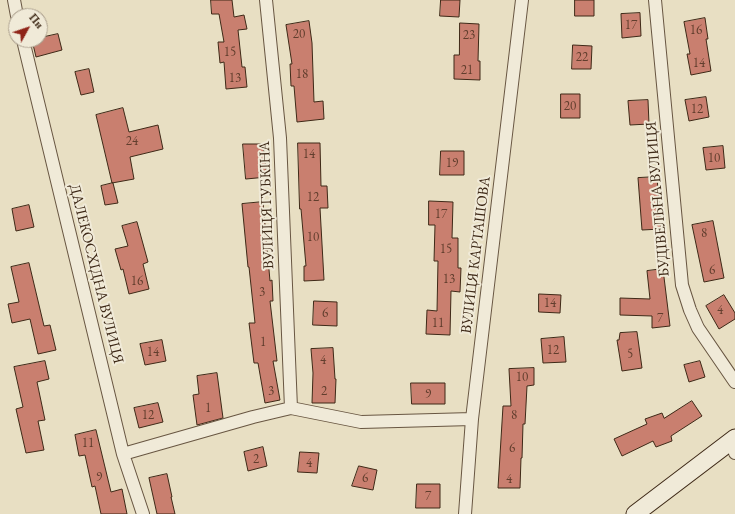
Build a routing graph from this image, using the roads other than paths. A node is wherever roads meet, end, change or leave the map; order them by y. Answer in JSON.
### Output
{"nodes":[{"id":1,"x":266,"y":0,"type":"edge"},
{"id":2,"x":522,"y":0,"type":"edge"},
{"id":3,"x":655,"y":0,"type":"edge"},
{"id":4,"x":25,"y":48,"type":"edge"},
{"id":5,"x":735,"y":382,"type":"edge"},
{"id":6,"x":291,"y":408,"type":"junction"},
{"id":7,"x":472,"y":419,"type":"junction"},
{"id":8,"x":734,"y":444,"type":"edge"},
{"id":9,"x":123,"y":454,"type":"junction"},
{"id":10,"x":143,"y":514,"type":"edge"},
{"id":11,"x":465,"y":514,"type":"edge"},
{"id":12,"x":635,"y":514,"type":"edge"}],
"edges":[{"from":1,"to":6,"type":"street","name":"ВУЛИЦЯ ГУБКІНА"},
{"from":2,"to":7,"type":"street","name":"ВУЛИЦЯ КАРТАШОВА"},
{"from":3,"to":5,"type":"street","name":"БУДІВЕЛЬНА ВУЛИЦЯ"},
{"from":4,"to":9,"type":"street","name":"ДАЛЕКОСХІДНА ВУЛИЦЯ"},
{"from":6,"to":7,"type":"street"},
{"from":6,"to":9,"type":"street"},
{"from":7,"to":11,"type":"street","name":"ВУЛИЦЯ КАРТАШОВА"},
{"from":8,"to":12,"type":"street"},
{"from":9,"to":10,"type":"street","name":"ДАЛЕКОСХІДНА ВУЛИЦЯ"}]}
